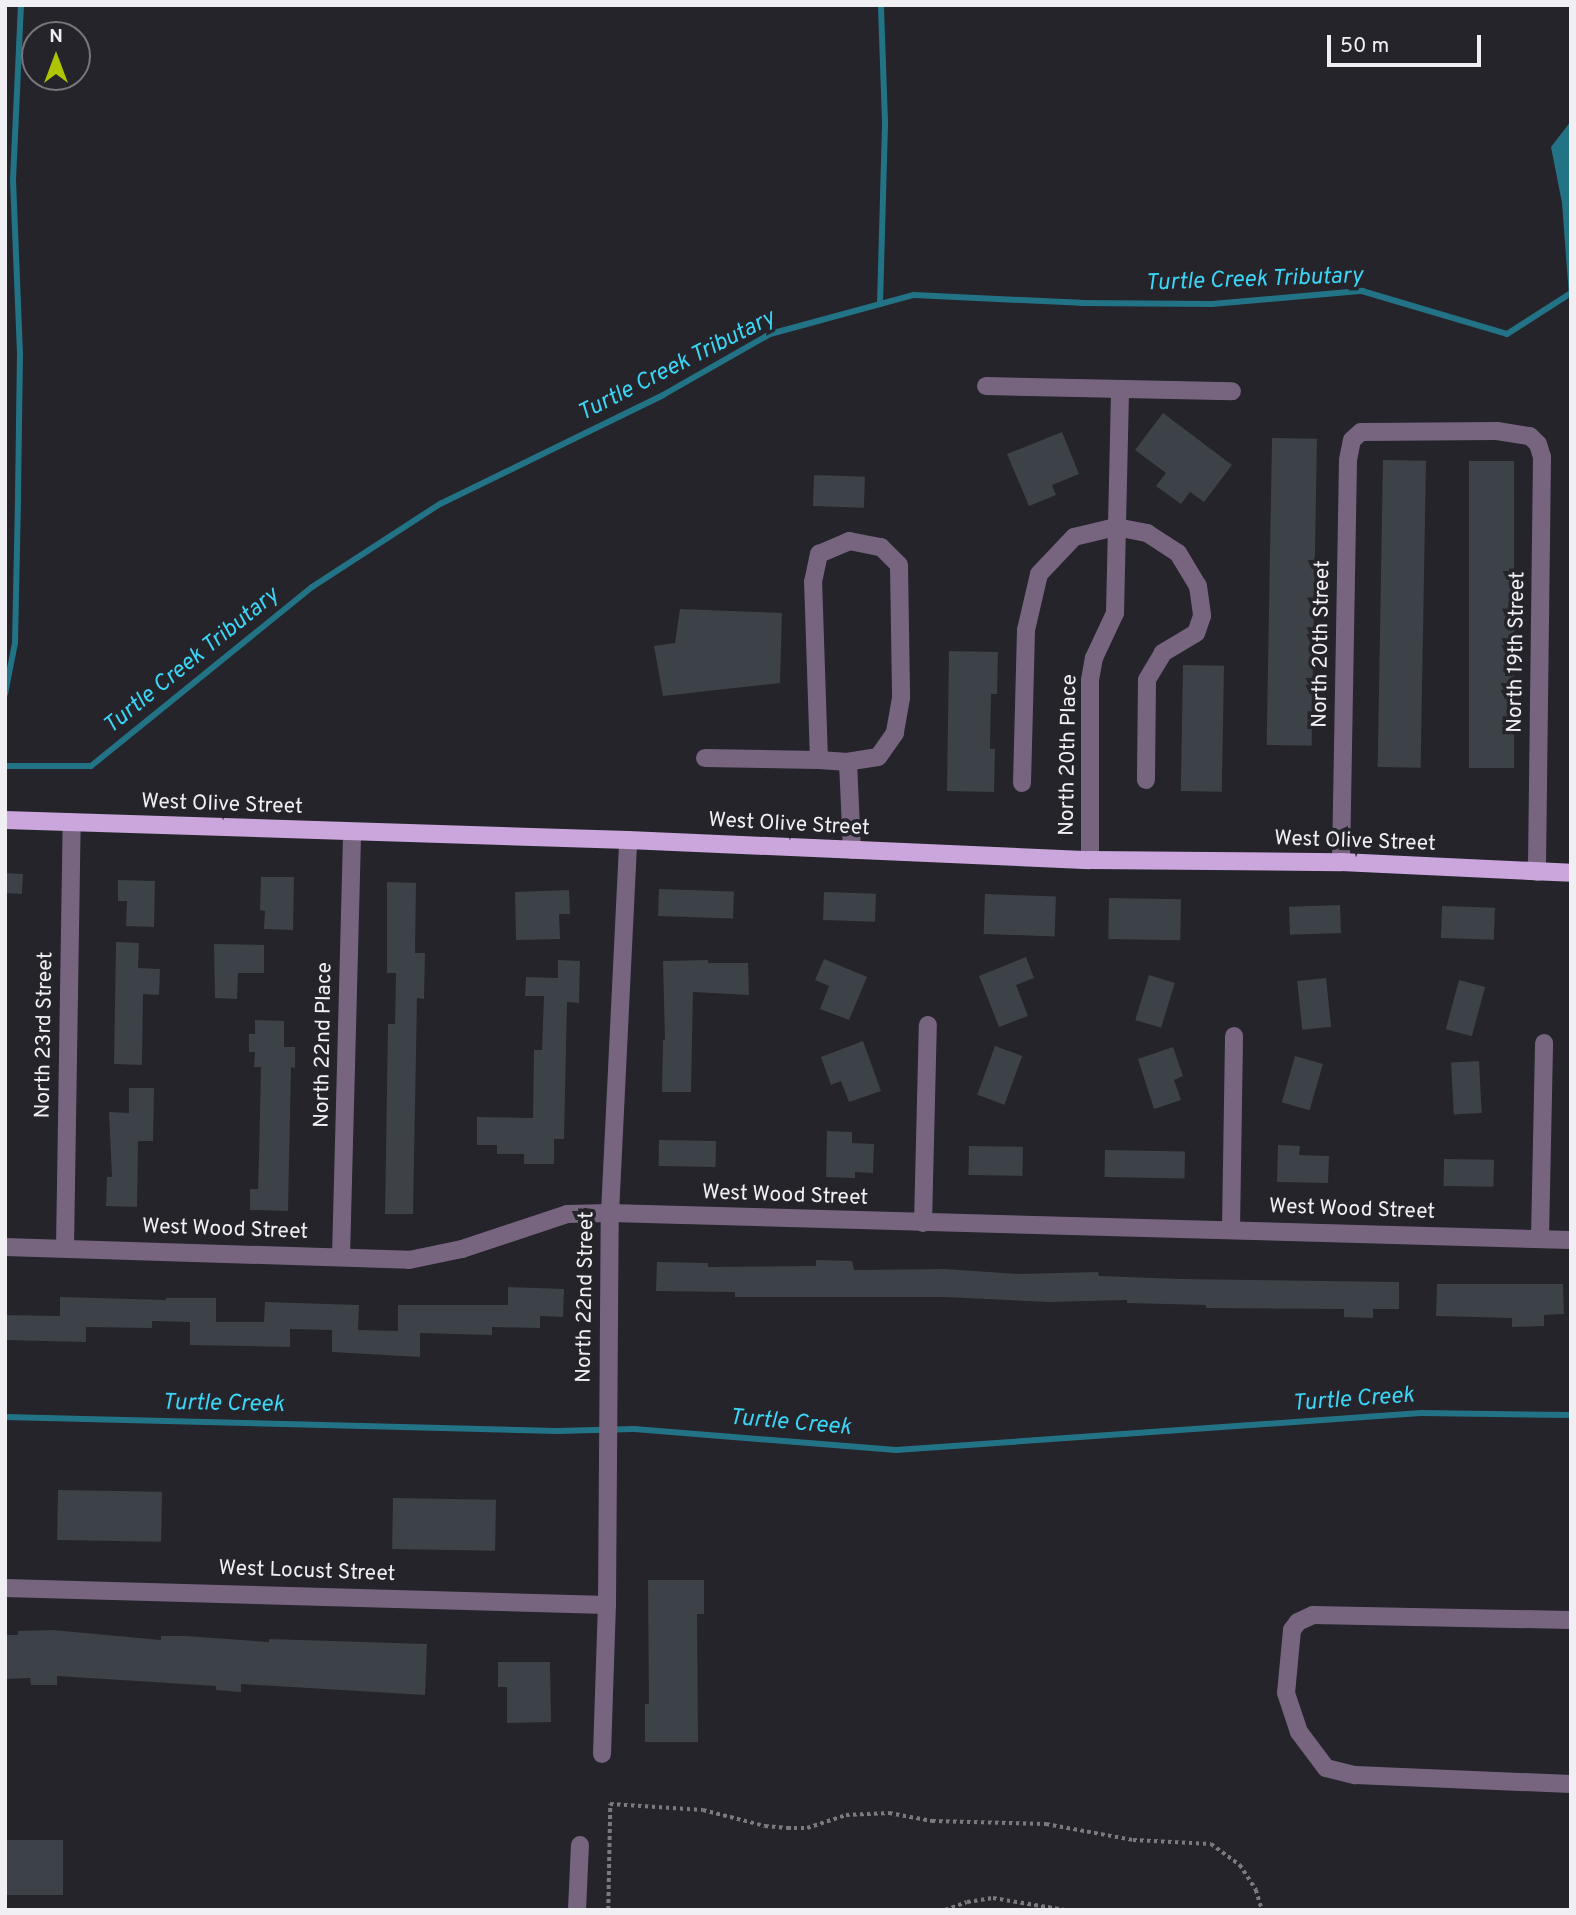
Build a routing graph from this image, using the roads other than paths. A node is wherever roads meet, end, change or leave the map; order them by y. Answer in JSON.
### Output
{"nodes":[{"id":1,"x":986,"y":386,"type":"dead end"},
{"id":2,"x":1120,"y":388,"type":"junction"},
{"id":3,"x":1232,"y":391,"type":"dead end"},
{"id":4,"x":1361,"y":432,"type":"joint"},
{"id":5,"x":1116,"y":527,"type":"junction"},
{"id":6,"x":705,"y":758,"type":"dead end"},
{"id":7,"x":818,"y":760,"type":"junction"},
{"id":8,"x":848,"y":762,"type":"junction"},
{"id":9,"x":1146,"y":780,"type":"dead end"},
{"id":10,"x":1022,"y":783,"type":"dead end"},
{"id":11,"x":5,"y":820,"type":"edge"},
{"id":12,"x":72,"y":822,"type":"junction"},
{"id":13,"x":352,"y":834,"type":"junction"},
{"id":14,"x":628,"y":840,"type":"junction"},
{"id":15,"x":852,"y":850,"type":"junction"},
{"id":16,"x":1090,"y":860,"type":"junction"},
{"id":17,"x":1341,"y":862,"type":"junction"},
{"id":18,"x":1537,"y":872,"type":"junction"},
{"id":19,"x":1571,"y":873,"type":"edge"},
{"id":20,"x":928,"y":1025,"type":"dead end"},
{"id":21,"x":1234,"y":1036,"type":"dead end"},
{"id":22,"x":1544,"y":1043,"type":"dead end"},
{"id":23,"x":610,"y":1213,"type":"junction"},
{"id":24,"x":923,"y":1223,"type":"junction"},
{"id":25,"x":1231,"y":1229,"type":"junction"},
{"id":26,"x":1540,"y":1238,"type":"junction"},
{"id":27,"x":1571,"y":1240,"type":"edge"},
{"id":28,"x":5,"y":1247,"type":"edge"},
{"id":29,"x":65,"y":1248,"type":"junction"},
{"id":30,"x":341,"y":1257,"type":"junction"},
{"id":31,"x":5,"y":1588,"type":"edge"},
{"id":32,"x":607,"y":1605,"type":"junction"},
{"id":33,"x":1571,"y":1620,"type":"edge"},
{"id":34,"x":602,"y":1754,"type":"dead end"},
{"id":35,"x":1571,"y":1784,"type":"edge"},
{"id":36,"x":580,"y":1845,"type":"dead end"},
{"id":37,"x":577,"y":1910,"type":"edge"}],
"edges":[{"from":1,"to":2,"type":"street"},
{"from":2,"to":3,"type":"street"},
{"from":2,"to":5,"type":"street"},
{"from":4,"to":17,"type":"street","name":"North 20th Street"},
{"from":4,"to":18,"type":"street","name":"North 19th Street"},
{"from":5,"to":9,"type":"street"},
{"from":5,"to":10,"type":"street"},
{"from":5,"to":16,"type":"street","name":"North 20th Place"},
{"from":6,"to":7,"type":"street"},
{"from":7,"to":8,"type":"street"},
{"from":7,"to":8,"type":"street"},
{"from":8,"to":15,"type":"street"},
{"from":11,"to":12,"type":"main road","name":"West Olive Street"},
{"from":12,"to":13,"type":"main road","name":"West Olive Street"},
{"from":12,"to":29,"type":"street","name":"North 23rd Street"},
{"from":13,"to":14,"type":"main road","name":"West Olive Street"},
{"from":13,"to":30,"type":"street","name":"North 22nd Place"},
{"from":14,"to":15,"type":"main road","name":"West Olive Street"},
{"from":14,"to":23,"type":"street","name":"North 22nd Street"},
{"from":15,"to":16,"type":"main road","name":"West Olive Street"},
{"from":16,"to":17,"type":"main road","name":"West Olive Street"},
{"from":17,"to":18,"type":"main road","name":"West Olive Street"},
{"from":18,"to":19,"type":"main road","name":"West Olive Street"},
{"from":20,"to":24,"type":"street"},
{"from":21,"to":25,"type":"street"},
{"from":22,"to":26,"type":"street"},
{"from":23,"to":24,"type":"street","name":"West Wood Street"},
{"from":23,"to":30,"type":"street","name":"West Wood Street"},
{"from":23,"to":32,"type":"street","name":"North 22nd Street"},
{"from":24,"to":25,"type":"street","name":"West Wood Street"},
{"from":25,"to":26,"type":"street","name":"West Wood Street"},
{"from":26,"to":27,"type":"street","name":"West Wood Street"},
{"from":28,"to":29,"type":"street","name":"West Wood Street"},
{"from":29,"to":30,"type":"street","name":"West Wood Street"},
{"from":31,"to":32,"type":"street","name":"West Locust Street"},
{"from":32,"to":34,"type":"street","name":"North 22nd Street"},
{"from":33,"to":35,"type":"street"},
{"from":36,"to":37,"type":"street"}]}
